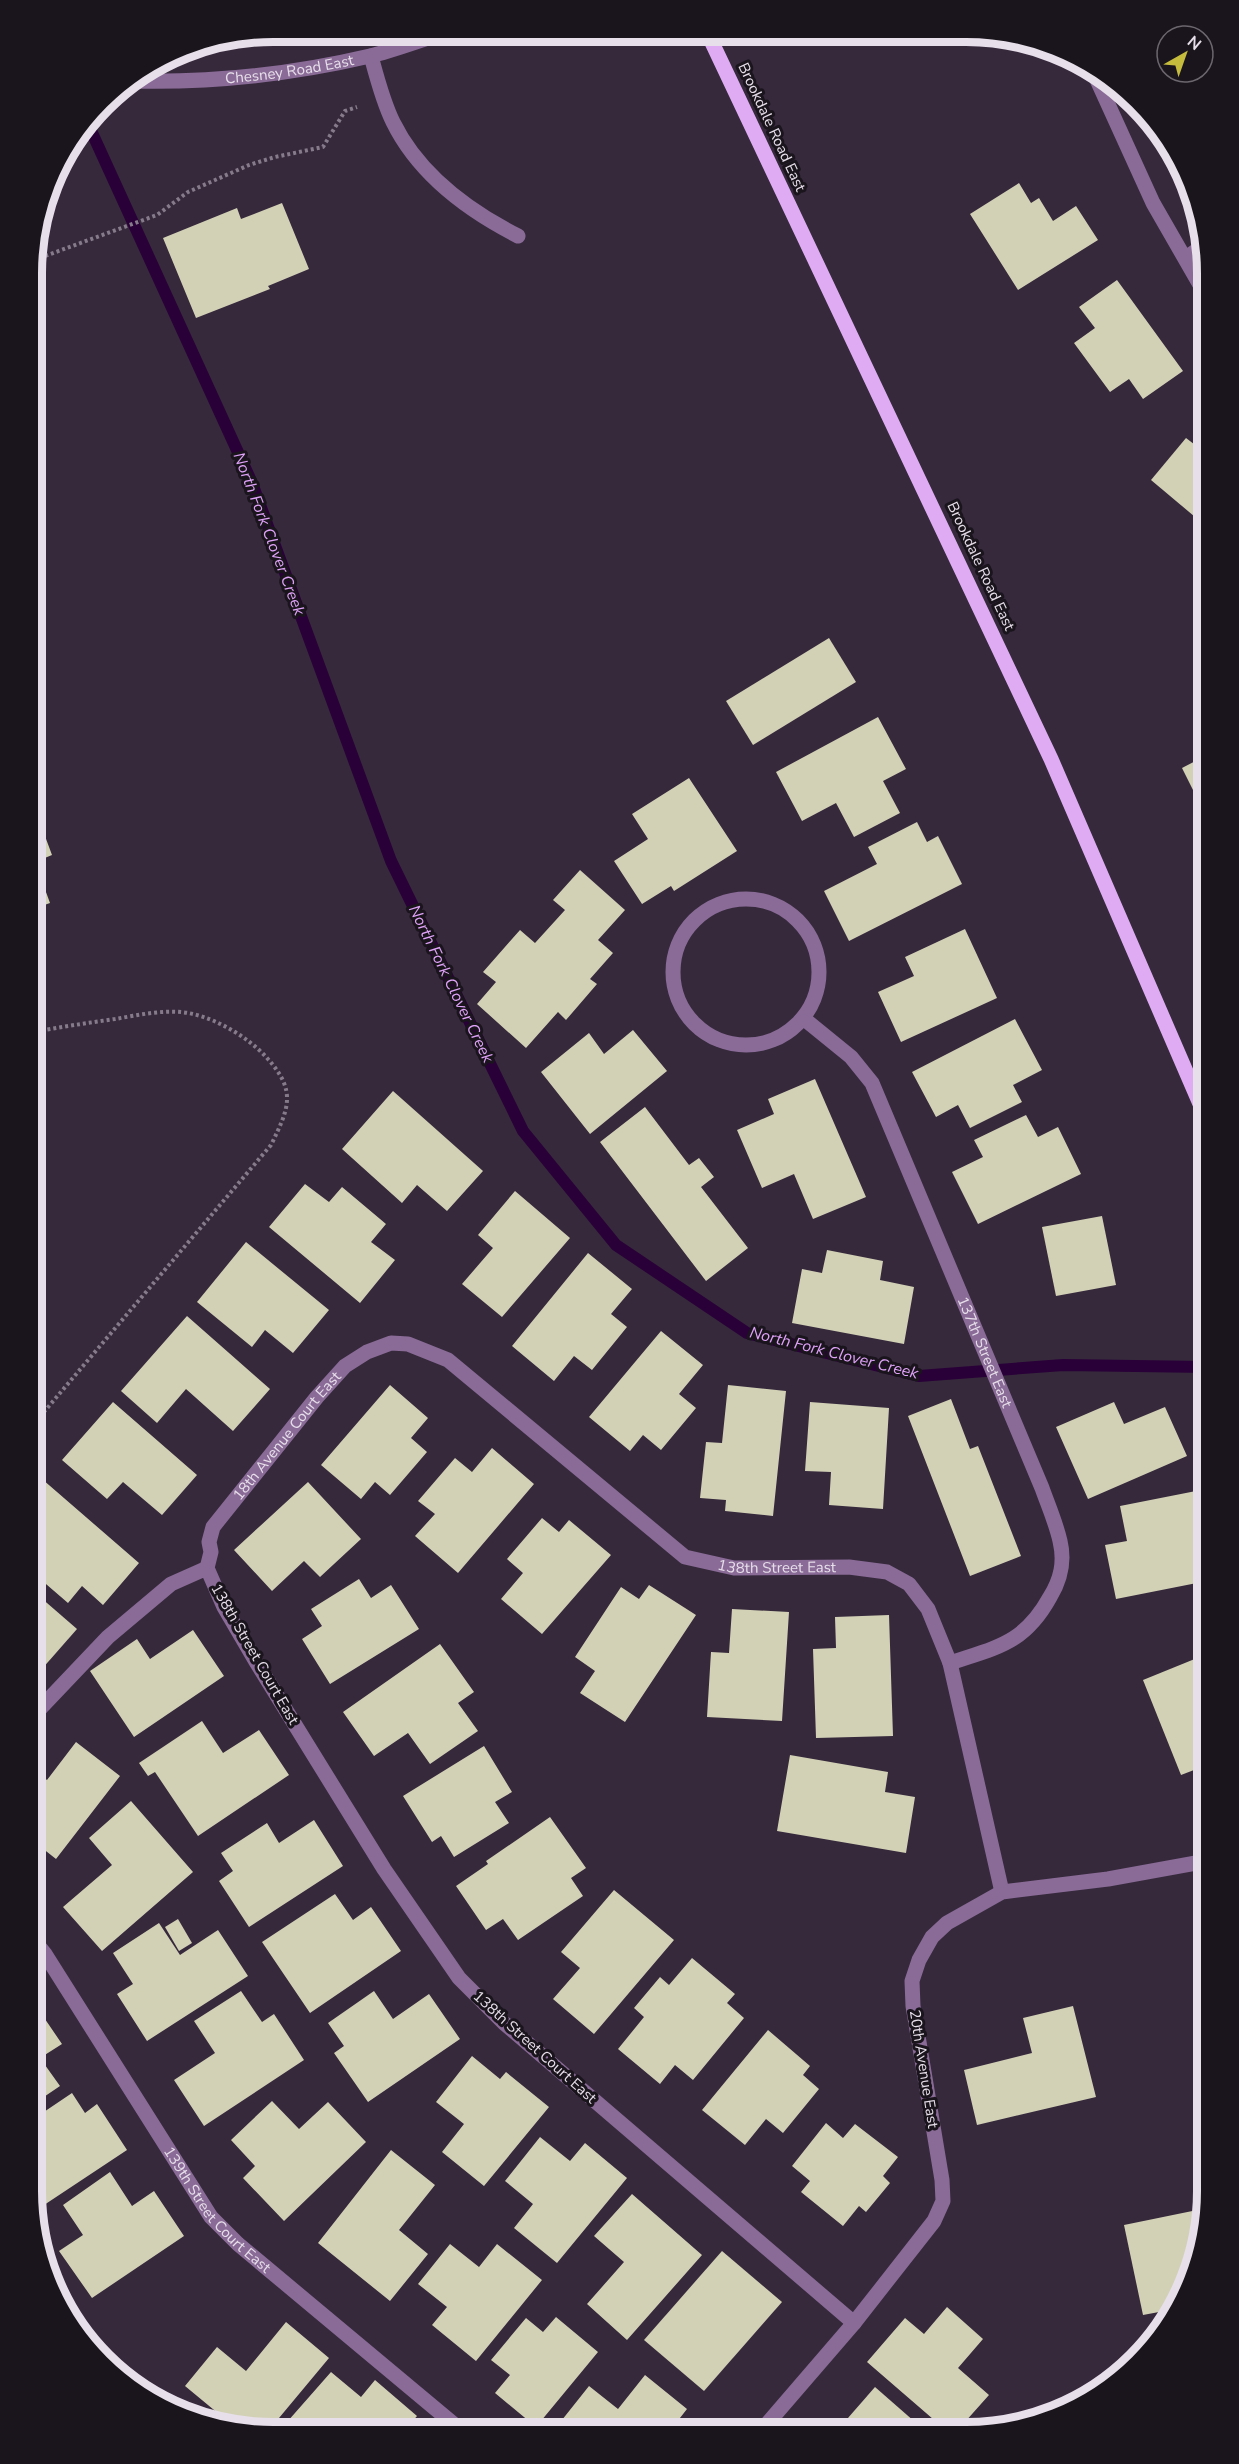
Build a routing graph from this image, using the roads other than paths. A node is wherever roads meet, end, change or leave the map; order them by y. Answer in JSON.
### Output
{"nodes":[{"id":1,"x":415,"y":42,"type":"edge"},
{"id":2,"x":712,"y":42,"type":"edge"},
{"id":3,"x":371,"y":56,"type":"junction"},
{"id":4,"x":145,"y":81,"type":"edge"},
{"id":5,"x":1099,"y":85,"type":"edge"},
{"id":6,"x":518,"y":236,"type":"dead end"},
{"id":7,"x":1196,"y":251,"type":"edge"},
{"id":8,"x":1186,"y":258,"type":"junction"},
{"id":9,"x":1197,"y":278,"type":"edge"},
{"id":10,"x":803,"y":1018,"type":"junction"},
{"id":11,"x":1197,"y":1097,"type":"edge"},
{"id":12,"x":391,"y":1343,"type":"joint"},
{"id":13,"x":211,"y":1552,"type":"joint"},
{"id":14,"x":207,"y":1568,"type":"junction"},
{"id":15,"x":950,"y":1663,"type":"junction"},
{"id":16,"x":42,"y":1706,"type":"edge"},
{"id":17,"x":1197,"y":1863,"type":"edge"},
{"id":18,"x":1002,"y":1892,"type":"junction"},
{"id":19,"x":42,"y":1950,"type":"edge"},
{"id":20,"x":854,"y":2323,"type":"junction"},
{"id":21,"x":451,"y":2422,"type":"edge"},
{"id":22,"x":769,"y":2422,"type":"edge"}],
"edges":[{"from":1,"to":3,"type":"street","name":"Chesney Road East"},
{"from":2,"to":11,"type":"main road","name":"Brookdale Road East"},
{"from":3,"to":4,"type":"street","name":"Chesney Road East"},
{"from":3,"to":6,"type":"street"},
{"from":5,"to":8,"type":"street"},
{"from":7,"to":8,"type":"street"},
{"from":8,"to":9,"type":"street"},
{"from":10,"to":10,"type":"street"},
{"from":10,"to":15,"type":"street","name":"137th Street East"},
{"from":12,"to":13,"type":"street","name":"18th Avenue Court East"},
{"from":12,"to":15,"type":"street","name":"138th Street East"},
{"from":13,"to":14,"type":"street","name":"138th Street Court East"},
{"from":14,"to":16,"type":"street"},
{"from":14,"to":20,"type":"street","name":"138th Street Court East"},
{"from":15,"to":18,"type":"street","name":"138th Street East"},
{"from":17,"to":18,"type":"street","name":"20th Avenue East"},
{"from":18,"to":20,"type":"street","name":"20th Avenue East"},
{"from":19,"to":21,"type":"street","name":"139th Street Court East"},
{"from":20,"to":22,"type":"street","name":"20th Avenue East"}]}
